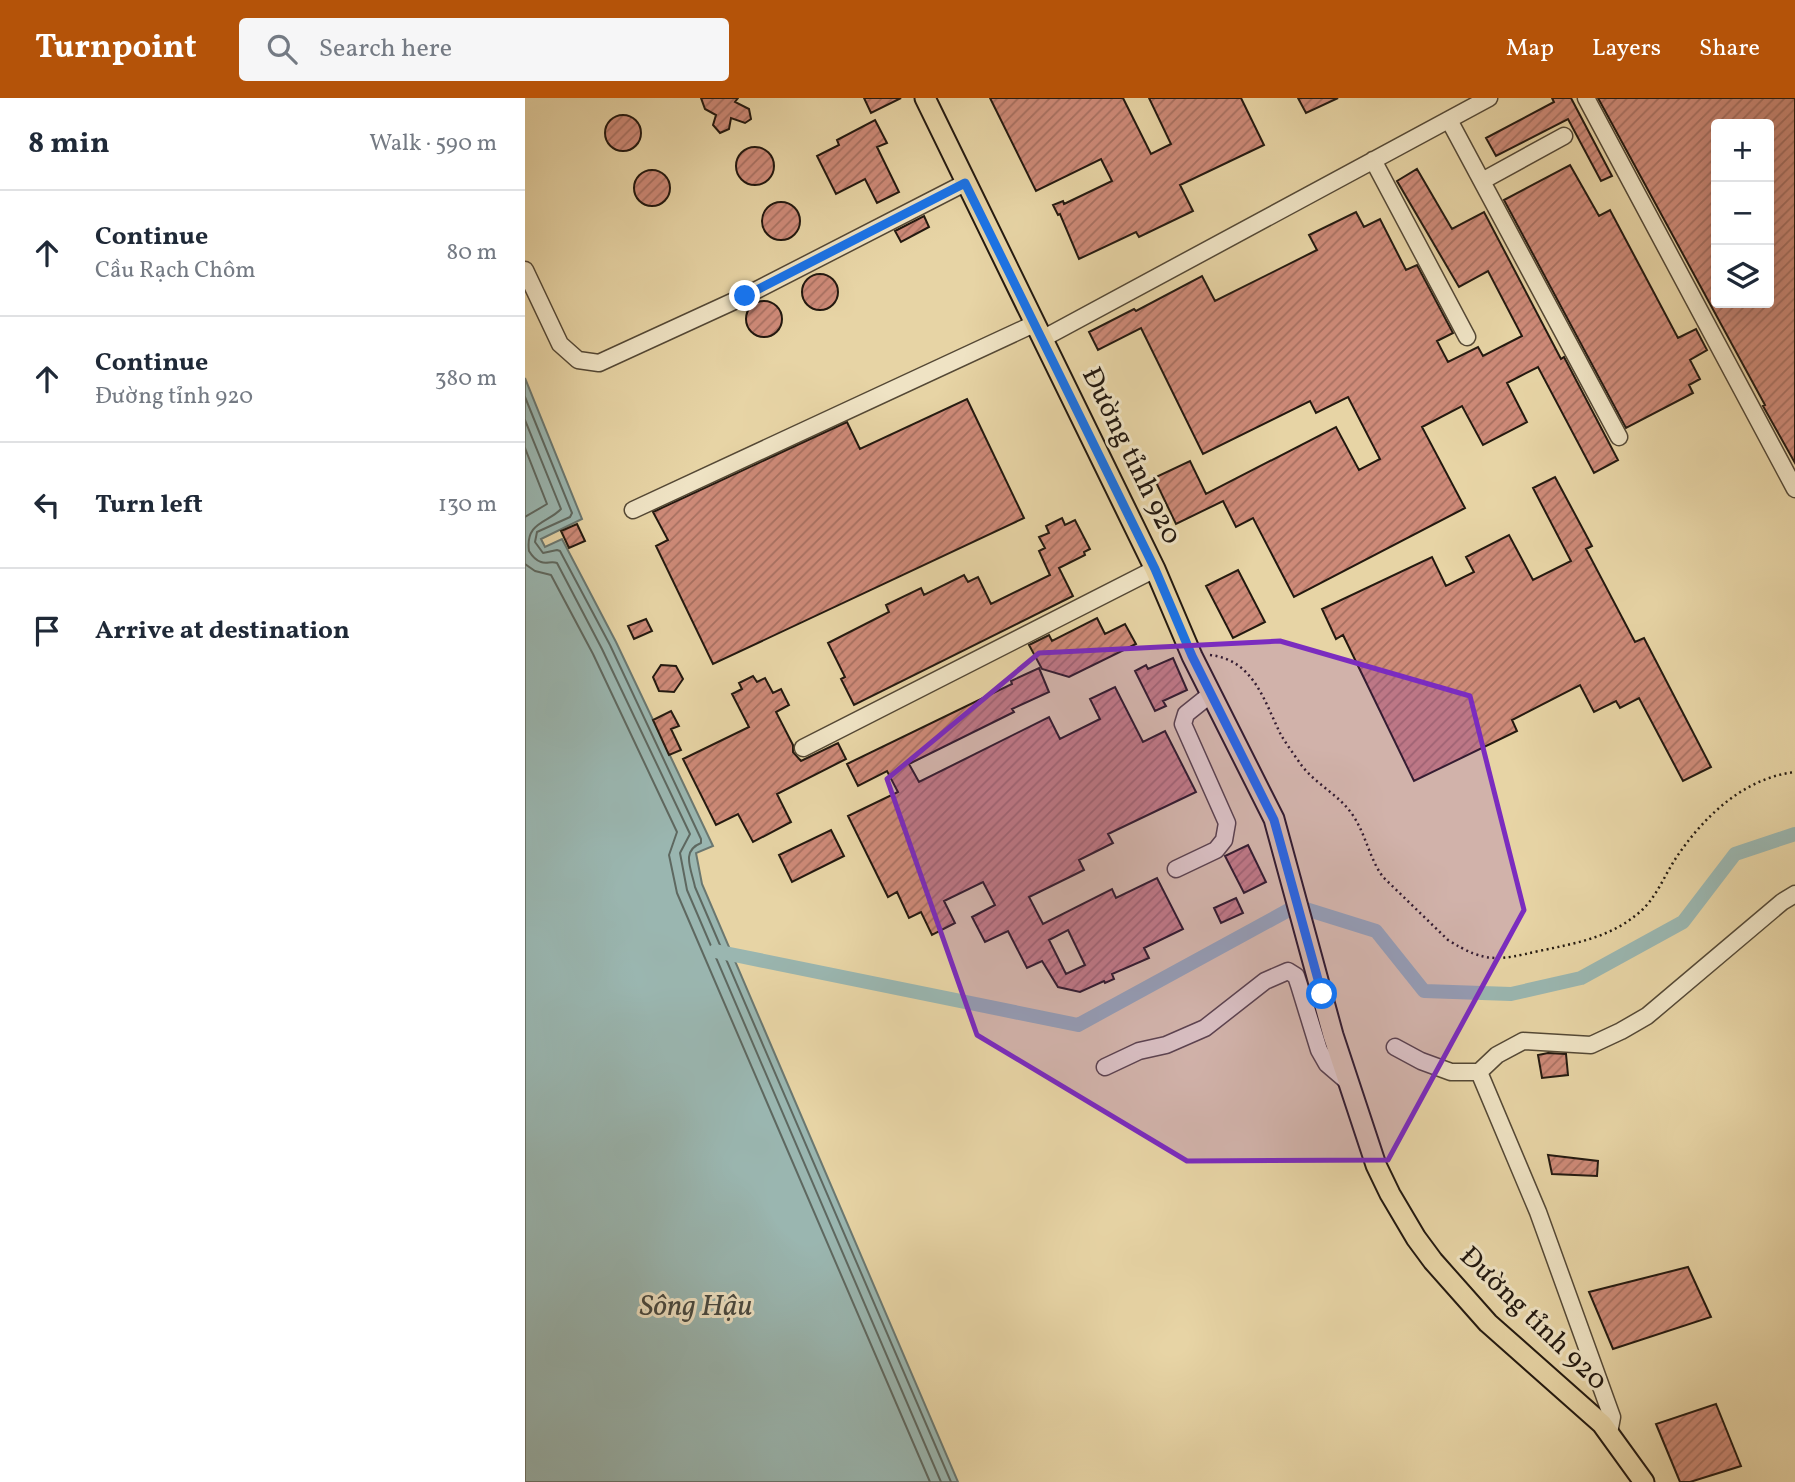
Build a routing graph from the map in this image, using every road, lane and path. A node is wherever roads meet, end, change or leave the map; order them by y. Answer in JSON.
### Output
{"nodes":[{"id":1,"x":925,"y":98,"type":"edge"},
{"id":2,"x":1489,"y":98,"type":"edge"},
{"id":3,"x":1586,"y":98,"type":"edge"},
{"id":4,"x":1449,"y":120,"type":"junction"},
{"id":5,"x":1564,"y":136,"type":"dead end"},
{"id":6,"x":1374,"y":160,"type":"junction"},
{"id":7,"x":1482,"y":181,"type":"junction"},
{"id":8,"x":965,"y":183,"type":"junction"},
{"id":9,"x":525,"y":270,"type":"edge"},
{"id":10,"x":1038,"y":331,"type":"junction"},
{"id":11,"x":1467,"y":337,"type":"dead end"},
{"id":12,"x":1619,"y":437,"type":"dead end"},
{"id":13,"x":1795,"y":489,"type":"edge"},
{"id":14,"x":632,"y":510,"type":"dead end"},
{"id":15,"x":1155,"y":569,"type":"junction"},
{"id":16,"x":1192,"y":656,"type":"junction"},
{"id":17,"x":1211,"y":694,"type":"junction"},
{"id":18,"x":803,"y":748,"type":"dead end"},
{"id":19,"x":1795,"y":772,"type":"edge"},
{"id":20,"x":1176,"y":869,"type":"dead end"},
{"id":21,"x":1795,"y":894,"type":"edge"},
{"id":22,"x":1395,"y":1047,"type":"dead end"},
{"id":23,"x":1105,"y":1067,"type":"dead end"},
{"id":24,"x":1479,"y":1072,"type":"junction"},
{"id":25,"x":1348,"y":1082,"type":"junction"},
{"id":26,"x":1608,"y":1433,"type":"junction"},
{"id":27,"x":1644,"y":1482,"type":"edge"}],
"edges":[{"from":1,"to":8,"type":"main road","name":"Đường tỉnh 920"},
{"from":2,"to":4,"type":"street"},
{"from":3,"to":13,"type":"street"},
{"from":4,"to":6,"type":"street"},
{"from":4,"to":7,"type":"street"},
{"from":5,"to":7,"type":"street"},
{"from":6,"to":10,"type":"street"},
{"from":6,"to":11,"type":"street"},
{"from":7,"to":12,"type":"street"},
{"from":8,"to":9,"type":"street"},
{"from":8,"to":10,"type":"main road","name":"Đường tỉnh 920"},
{"from":10,"to":14,"type":"street"},
{"from":10,"to":15,"type":"main road","name":"Đường tỉnh 920"},
{"from":15,"to":16,"type":"main road","name":"Đường tỉnh 920"},
{"from":15,"to":18,"type":"street"},
{"from":16,"to":17,"type":"main road","name":"Đường tỉnh 920"},
{"from":16,"to":19,"type":"path"},
{"from":17,"to":20,"type":"street"},
{"from":17,"to":25,"type":"main road","name":"Đường tỉnh 920"},
{"from":21,"to":24,"type":"street"},
{"from":22,"to":24,"type":"street"},
{"from":23,"to":25,"type":"street"},
{"from":24,"to":26,"type":"street"},
{"from":25,"to":26,"type":"main road","name":"Đường tỉnh 920"},
{"from":26,"to":27,"type":"main road","name":"Đường tỉnh 920"}]}
